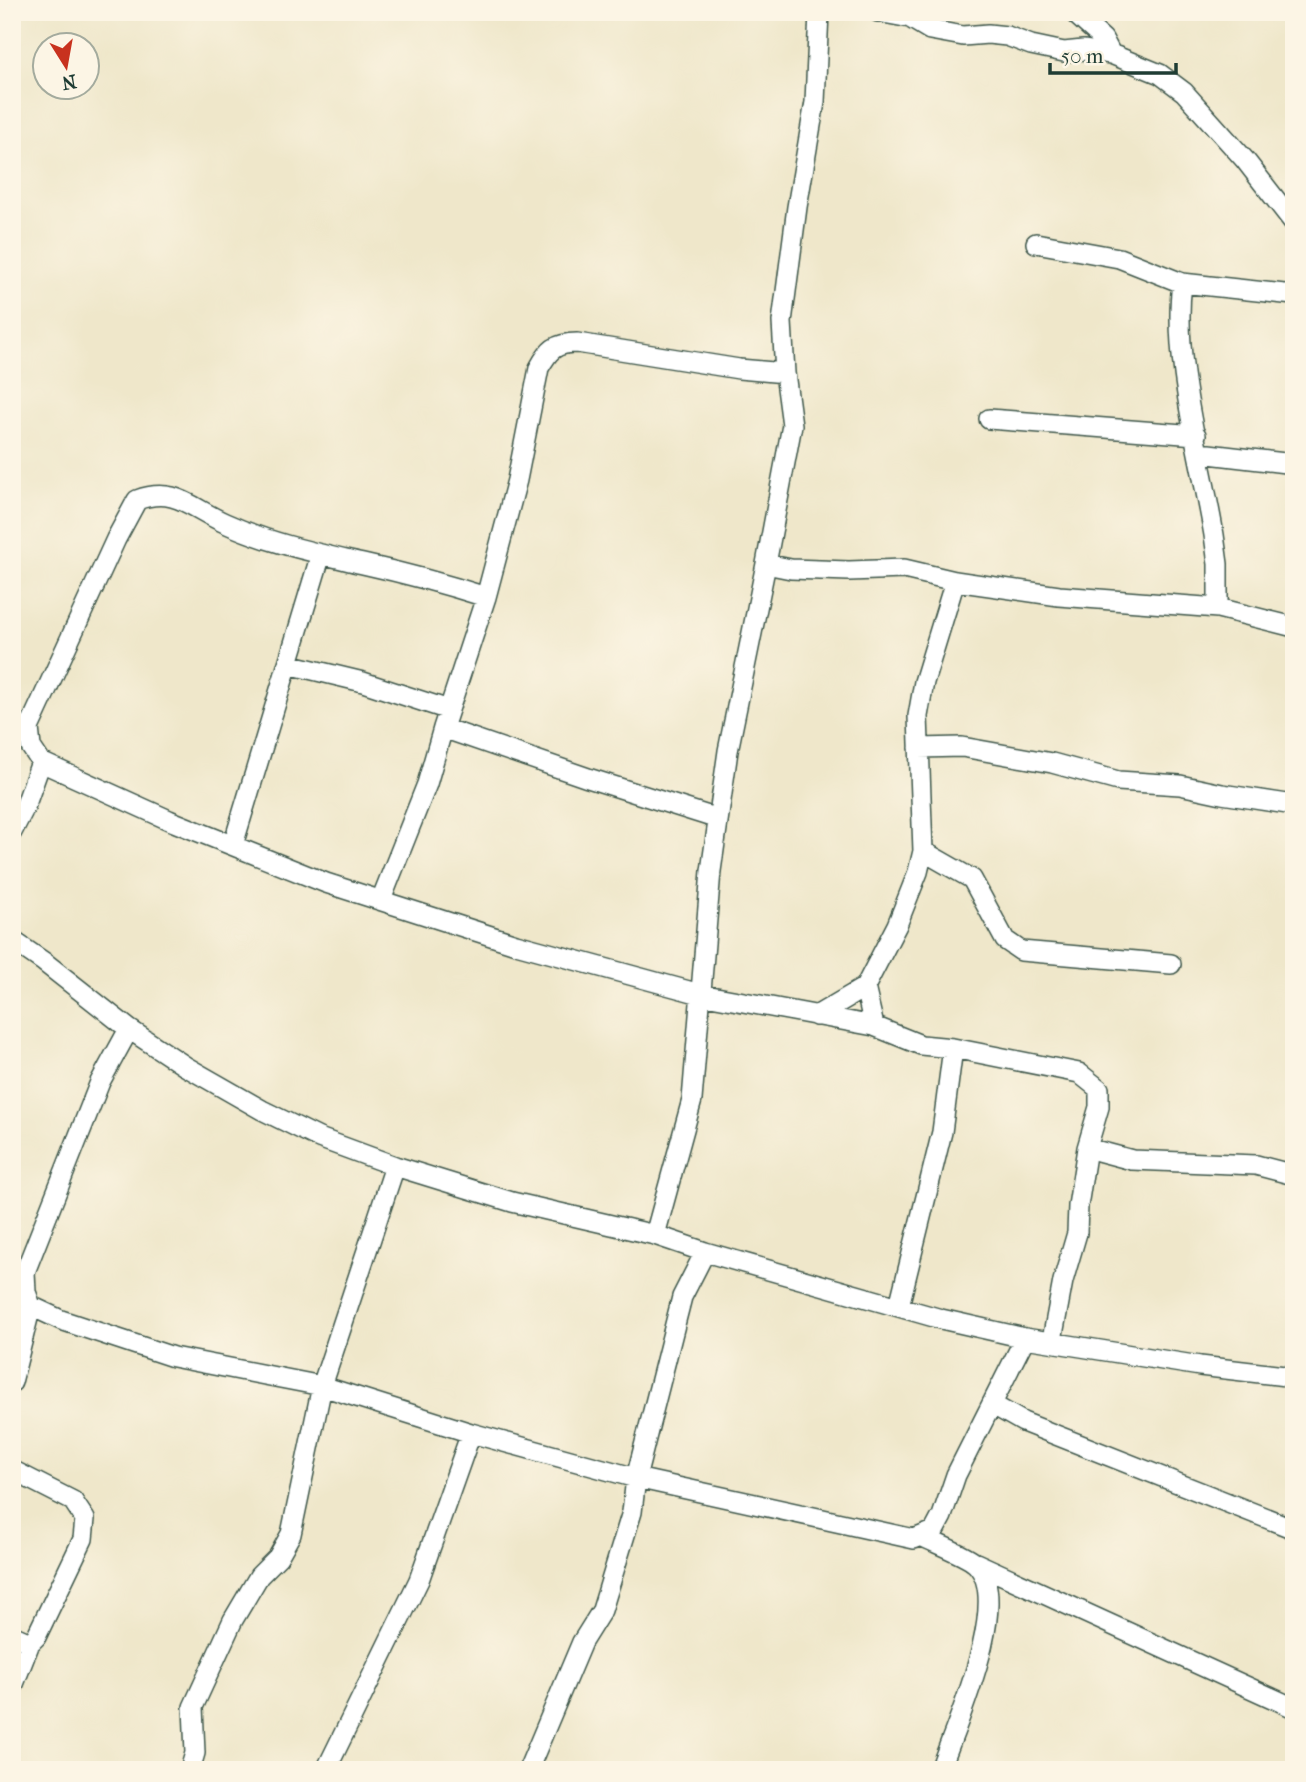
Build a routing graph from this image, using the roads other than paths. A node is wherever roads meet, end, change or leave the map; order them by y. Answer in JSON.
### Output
{"nodes":[{"id":1,"x":819,"y":12,"type":"edge"},
{"id":2,"x":878,"y":12,"type":"edge"},
{"id":3,"x":1073,"y":12,"type":"edge"},
{"id":4,"x":1111,"y":54,"type":"junction"},
{"id":5,"x":1294,"y":223,"type":"edge"},
{"id":6,"x":1037,"y":243,"type":"dead end"},
{"id":7,"x":1182,"y":283,"type":"junction"},
{"id":8,"x":1294,"y":295,"type":"edge"},
{"id":9,"x":785,"y":373,"type":"junction"},
{"id":10,"x":989,"y":419,"type":"dead end"},
{"id":11,"x":1198,"y":444,"type":"junction"},
{"id":12,"x":1294,"y":464,"type":"edge"},
{"id":13,"x":321,"y":554,"type":"junction"},
{"id":14,"x":766,"y":564,"type":"junction"},
{"id":15,"x":955,"y":581,"type":"junction"},
{"id":16,"x":486,"y":597,"type":"junction"},
{"id":17,"x":1218,"y":608,"type":"junction"},
{"id":18,"x":1294,"y":627,"type":"edge"},
{"id":19,"x":288,"y":664,"type":"junction"},
{"id":20,"x":446,"y":719,"type":"junction"},
{"id":21,"x":919,"y":748,"type":"junction"},
{"id":22,"x":41,"y":762,"type":"junction"},
{"id":23,"x":1294,"y":804,"type":"edge"},
{"id":24,"x":718,"y":819,"type":"junction"},
{"id":25,"x":12,"y":832,"type":"edge"},
{"id":26,"x":233,"y":845,"type":"junction"},
{"id":27,"x":923,"y":851,"type":"junction"},
{"id":28,"x":381,"y":900,"type":"junction"},
{"id":29,"x":12,"y":940,"type":"edge"},
{"id":30,"x":1171,"y":964,"type":"dead end"},
{"id":31,"x":865,"y":988,"type":"junction"},
{"id":32,"x":700,"y":994,"type":"junction"},
{"id":33,"x":816,"y":1016,"type":"junction"},
{"id":34,"x":874,"y":1026,"type":"junction"},
{"id":35,"x":129,"y":1029,"type":"junction"},
{"id":36,"x":953,"y":1048,"type":"junction"},
{"id":37,"x":1087,"y":1148,"type":"junction"},
{"id":38,"x":395,"y":1167,"type":"junction"},
{"id":39,"x":1294,"y":1175,"type":"edge"},
{"id":40,"x":655,"y":1235,"type":"junction"},
{"id":41,"x":705,"y":1252,"type":"junction"},
{"id":42,"x":31,"y":1306,"type":"junction"},
{"id":43,"x":900,"y":1306,"type":"junction"},
{"id":44,"x":1025,"y":1338,"type":"junction"},
{"id":45,"x":1052,"y":1340,"type":"junction"},
{"id":46,"x":1294,"y":1377,"type":"edge"},
{"id":47,"x":12,"y":1382,"type":"edge"},
{"id":48,"x":322,"y":1386,"type":"junction"},
{"id":49,"x":993,"y":1405,"type":"junction"},
{"id":50,"x":471,"y":1433,"type":"junction"},
{"id":51,"x":12,"y":1470,"type":"edge"},
{"id":52,"x":635,"y":1478,"type":"junction"},
{"id":53,"x":1294,"y":1529,"type":"edge"},
{"id":54,"x":923,"y":1537,"type":"junction"},
{"id":55,"x":976,"y":1563,"type":"junction"},
{"id":56,"x":21,"y":1639,"type":"edge"},
{"id":57,"x":12,"y":1689,"type":"edge"},
{"id":58,"x":1294,"y":1708,"type":"edge"},
{"id":59,"x":190,"y":1770,"type":"edge"},
{"id":60,"x":326,"y":1770,"type":"edge"},
{"id":61,"x":528,"y":1770,"type":"edge"},
{"id":62,"x":940,"y":1770,"type":"edge"}],
"edges":[{"from":1,"to":9,"type":"street"},
{"from":2,"to":4,"type":"street"},
{"from":3,"to":4,"type":"street"},
{"from":4,"to":5,"type":"street"},
{"from":6,"to":7,"type":"street"},
{"from":7,"to":8,"type":"street"},
{"from":7,"to":11,"type":"street"},
{"from":9,"to":14,"type":"street"},
{"from":9,"to":16,"type":"street"},
{"from":10,"to":11,"type":"street"},
{"from":11,"to":12,"type":"street"},
{"from":11,"to":17,"type":"street"},
{"from":13,"to":16,"type":"street"},
{"from":13,"to":19,"type":"street"},
{"from":13,"to":22,"type":"street"},
{"from":14,"to":15,"type":"street"},
{"from":14,"to":24,"type":"street"},
{"from":15,"to":17,"type":"street"},
{"from":15,"to":21,"type":"street"},
{"from":16,"to":20,"type":"street"},
{"from":17,"to":18,"type":"street"},
{"from":19,"to":20,"type":"street"},
{"from":19,"to":26,"type":"street"},
{"from":20,"to":24,"type":"street"},
{"from":20,"to":28,"type":"street"},
{"from":21,"to":23,"type":"street"},
{"from":21,"to":27,"type":"street"},
{"from":22,"to":25,"type":"street"},
{"from":22,"to":26,"type":"street"},
{"from":24,"to":32,"type":"street"},
{"from":26,"to":28,"type":"street"},
{"from":27,"to":30,"type":"street"},
{"from":27,"to":31,"type":"street"},
{"from":28,"to":32,"type":"street"},
{"from":29,"to":35,"type":"street"},
{"from":31,"to":33,"type":"street"},
{"from":31,"to":34,"type":"street"},
{"from":32,"to":33,"type":"street"},
{"from":32,"to":40,"type":"street"},
{"from":33,"to":34,"type":"street"},
{"from":34,"to":36,"type":"street"},
{"from":35,"to":38,"type":"street"},
{"from":35,"to":42,"type":"street"},
{"from":36,"to":37,"type":"street"},
{"from":36,"to":43,"type":"street"},
{"from":37,"to":39,"type":"street"},
{"from":37,"to":45,"type":"street"},
{"from":38,"to":40,"type":"street"},
{"from":38,"to":48,"type":"street"},
{"from":40,"to":41,"type":"street"},
{"from":41,"to":43,"type":"street"},
{"from":41,"to":52,"type":"street"},
{"from":42,"to":47,"type":"street"},
{"from":42,"to":48,"type":"street"},
{"from":43,"to":44,"type":"street"},
{"from":44,"to":45,"type":"street"},
{"from":44,"to":49,"type":"street"},
{"from":45,"to":46,"type":"street"},
{"from":48,"to":50,"type":"street"},
{"from":48,"to":59,"type":"street"},
{"from":49,"to":53,"type":"street"},
{"from":49,"to":54,"type":"street"},
{"from":50,"to":52,"type":"street"},
{"from":50,"to":60,"type":"street"},
{"from":51,"to":56,"type":"street"},
{"from":52,"to":54,"type":"street"},
{"from":52,"to":61,"type":"street"},
{"from":54,"to":55,"type":"street"},
{"from":55,"to":58,"type":"street"},
{"from":55,"to":62,"type":"street"},
{"from":56,"to":57,"type":"street"}]}
